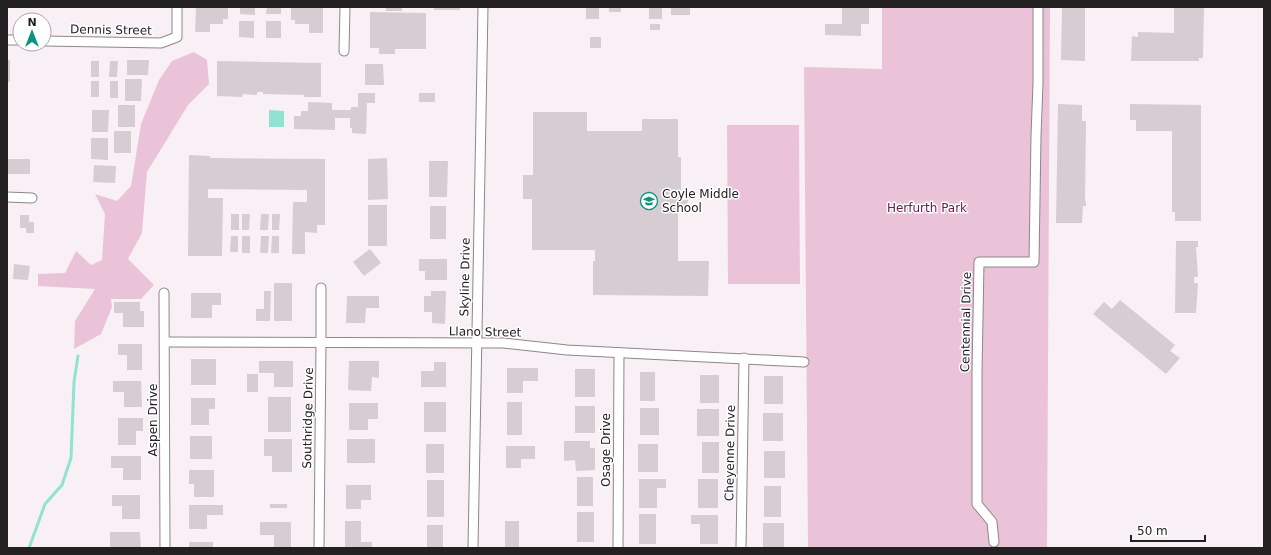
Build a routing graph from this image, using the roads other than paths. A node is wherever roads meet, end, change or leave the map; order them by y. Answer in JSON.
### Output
{"nodes":[{"id":1,"x":177,"y":7,"type":"edge"},
{"id":2,"x":344,"y":7,"type":"edge"},
{"id":3,"x":483,"y":7,"type":"edge"},
{"id":4,"x":1038,"y":7,"type":"edge"},
{"id":5,"x":52,"y":41,"type":"edge"},
{"id":6,"x":344,"y":51,"type":"dead end"},
{"id":7,"x":7,"y":196,"type":"edge"},
{"id":8,"x":32,"y":198,"type":"dead end"},
{"id":9,"x":321,"y":288,"type":"dead end"},
{"id":10,"x":164,"y":292,"type":"dead end"},
{"id":11,"x":165,"y":342,"type":"junction"},
{"id":12,"x":322,"y":342,"type":"junction"},
{"id":13,"x":476,"y":342,"type":"junction"},
{"id":14,"x":619,"y":353,"type":"junction"},
{"id":15,"x":744,"y":358,"type":"junction"},
{"id":16,"x":804,"y":362,"type":"dead end"},
{"id":17,"x":994,"y":542,"type":"dead end"},
{"id":18,"x":166,"y":548,"type":"edge"},
{"id":19,"x":319,"y":548,"type":"edge"},
{"id":20,"x":473,"y":548,"type":"edge"},
{"id":21,"x":618,"y":548,"type":"edge"},
{"id":22,"x":741,"y":548,"type":"edge"}],
"edges":[{"from":1,"to":5,"type":"street","name":"Dennis Street"},
{"from":2,"to":6,"type":"street"},
{"from":3,"to":13,"type":"street","name":"Skyline Drive"},
{"from":4,"to":17,"type":"street","name":"Centennial Drive"},
{"from":7,"to":8,"type":"street"},
{"from":9,"to":12,"type":"street","name":"Southridge Drive"},
{"from":10,"to":11,"type":"street","name":"Aspen Drive"},
{"from":11,"to":12,"type":"street","name":"Llano Street"},
{"from":11,"to":18,"type":"street","name":"Aspen Drive"},
{"from":12,"to":13,"type":"street","name":"Llano Street"},
{"from":12,"to":19,"type":"street","name":"Southridge Drive"},
{"from":13,"to":14,"type":"street","name":"Llano Street"},
{"from":13,"to":20,"type":"street","name":"Skyline Drive"},
{"from":14,"to":15,"type":"street","name":"Llano Street"},
{"from":14,"to":21,"type":"street","name":"Osage Drive"},
{"from":15,"to":16,"type":"street","name":"Llano Street"},
{"from":15,"to":22,"type":"street","name":"Cheyenne Drive"}]}
